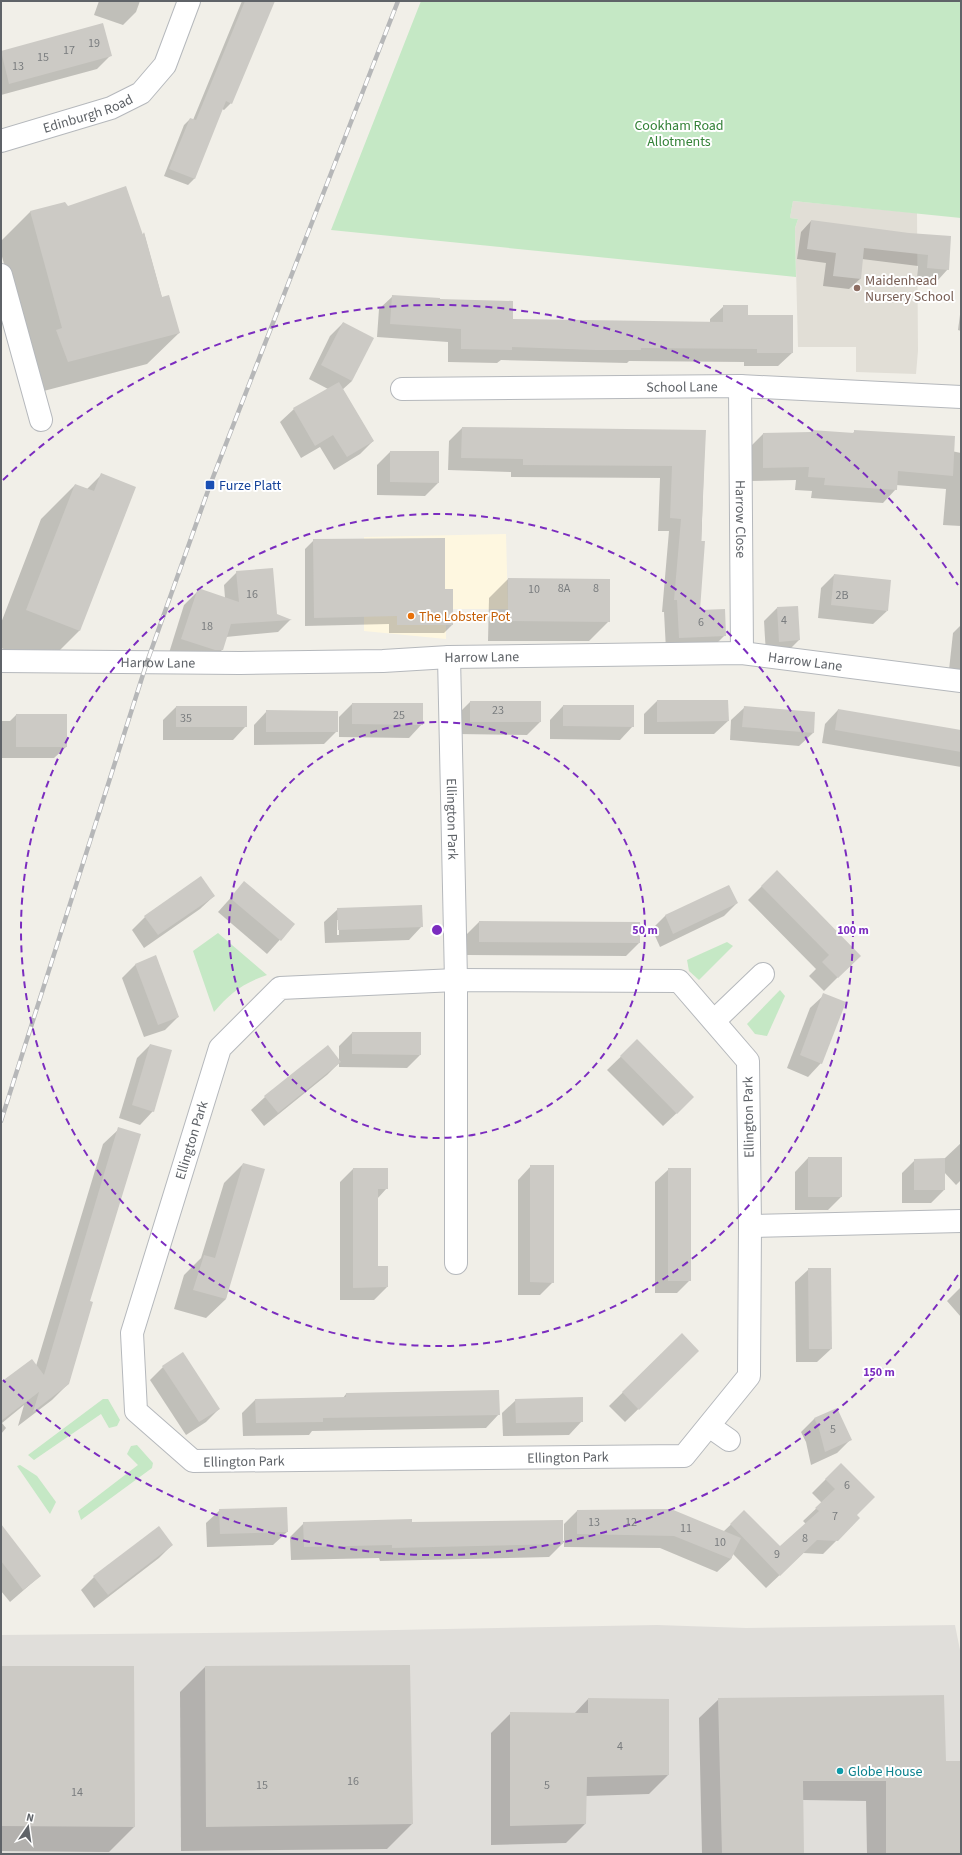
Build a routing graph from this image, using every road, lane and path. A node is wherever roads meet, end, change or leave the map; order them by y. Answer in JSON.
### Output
{"nodes":[{"id":1,"x":189,"y":1,"type":"edge"},
{"id":2,"x":1,"y":141,"type":"edge"},
{"id":3,"x":1,"y":275,"type":"edge"},
{"id":4,"x":740,"y":386,"type":"junction"},
{"id":5,"x":402,"y":389,"type":"dead end"},
{"id":6,"x":961,"y":397,"type":"edge"},
{"id":7,"x":41,"y":420,"type":"dead end"},
{"id":8,"x":742,"y":653,"type":"junction"},
{"id":9,"x":449,"y":657,"type":"junction"},
{"id":10,"x":1,"y":661,"type":"edge"},
{"id":11,"x":961,"y":681,"type":"edge"},
{"id":12,"x":762,"y":974,"type":"dead end"},
{"id":13,"x":456,"y":980,"type":"junction"},
{"id":14,"x":714,"y":1021,"type":"junction"},
{"id":15,"x":961,"y":1221,"type":"edge"},
{"id":16,"x":750,"y":1226,"type":"junction"},
{"id":17,"x":456,"y":1263,"type":"dead end"},
{"id":18,"x":708,"y":1426,"type":"junction"},
{"id":19,"x":729,"y":1440,"type":"dead end"}],
"edges":[{"from":1,"to":2,"type":"street","name":"Edinburgh Road"},
{"from":3,"to":7,"type":"street"},
{"from":4,"to":5,"type":"street","name":"School Lane"},
{"from":4,"to":6,"type":"street","name":"School Lane"},
{"from":4,"to":8,"type":"street","name":"Harrow Close"},
{"from":8,"to":9,"type":"street","name":"Harrow Lane"},
{"from":8,"to":11,"type":"street","name":"Harrow Lane"},
{"from":9,"to":10,"type":"street","name":"Harrow Lane"},
{"from":9,"to":13,"type":"street","name":"Ellington Park"},
{"from":12,"to":14,"type":"street"},
{"from":13,"to":14,"type":"street","name":"Ellington Park"},
{"from":13,"to":17,"type":"street","name":"Ellington Park"},
{"from":13,"to":18,"type":"street","name":"Ellington Park"},
{"from":14,"to":16,"type":"street","name":"Ellington Park"},
{"from":15,"to":16,"type":"street"},
{"from":16,"to":18,"type":"street","name":"Ellington Park"},
{"from":18,"to":19,"type":"street"}]}
